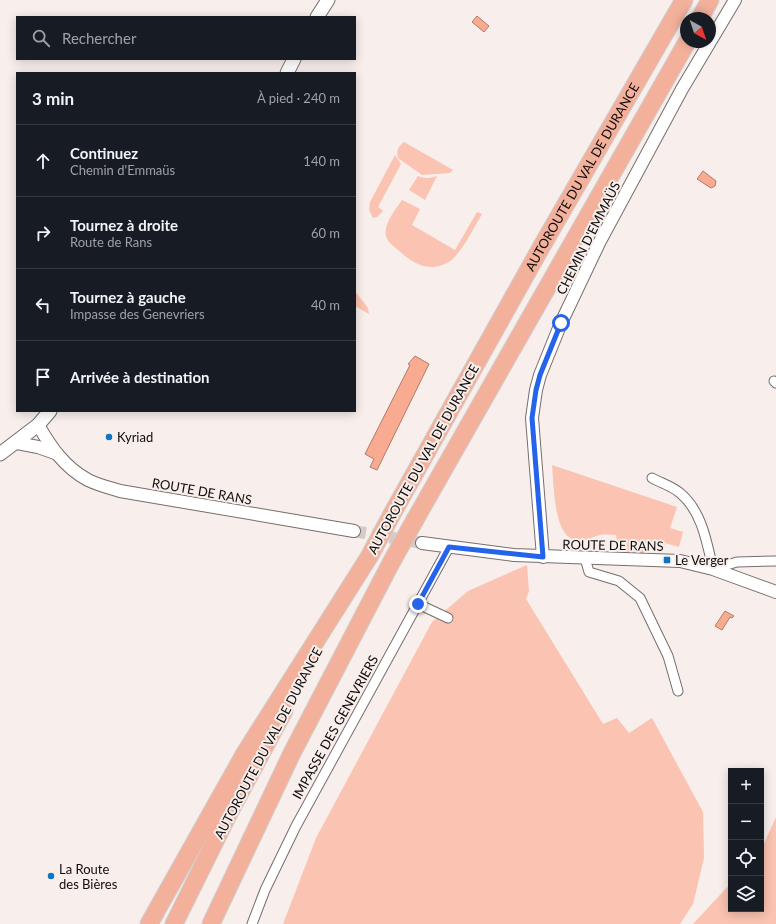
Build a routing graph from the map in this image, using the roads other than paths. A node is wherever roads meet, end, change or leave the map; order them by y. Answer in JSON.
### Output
{"nodes":[{"id":1,"x":328,"y":0,"type":"edge"},
{"id":2,"x":684,"y":0,"type":"edge"},
{"id":3,"x":710,"y":0,"type":"edge"},
{"id":4,"x":735,"y":0,"type":"edge"},
{"id":5,"x":703,"y":12,"type":"edge"},
{"id":6,"x":318,"y":16,"type":"edge"},
{"id":7,"x":683,"y":48,"type":"edge"},
{"id":8,"x":294,"y":60,"type":"edge"},
{"id":9,"x":288,"y":72,"type":"edge"},
{"id":10,"x":49,"y":412,"type":"edge"},
{"id":11,"x":38,"y":425,"type":"junction"},
{"id":12,"x":6,"y":452,"type":"edge"},
{"id":13,"x":55,"y":453,"type":"junction"},
{"id":14,"x":652,"y":478,"type":"dead end"},
{"id":15,"x":354,"y":531,"type":"tunnel mouth"},
{"id":16,"x":422,"y":543,"type":"tunnel mouth"},
{"id":17,"x":449,"y":547,"type":"junction"},
{"id":18,"x":369,"y":557,"type":"junction"},
{"id":19,"x":543,"y":557,"type":"junction"},
{"id":20,"x":585,"y":558,"type":"junction"},
{"id":21,"x":776,"y":561,"type":"edge"},
{"id":22,"x":714,"y":569,"type":"junction"},
{"id":23,"x":776,"y":592,"type":"edge"},
{"id":24,"x":418,"y":604,"type":"junction"},
{"id":25,"x":448,"y":618,"type":"dead end"},
{"id":26,"x":678,"y":691,"type":"dead end"},
{"id":27,"x":292,"y":753,"type":"junction"},
{"id":28,"x":149,"y":924,"type":"edge"},
{"id":29,"x":174,"y":924,"type":"edge"},
{"id":30,"x":211,"y":924,"type":"edge"},
{"id":31,"x":221,"y":924,"type":"edge"},
{"id":32,"x":252,"y":924,"type":"edge"}],
"edges":[{"from":1,"to":6,"type":"main road"},
{"from":2,"to":18,"type":"highway","name":"AUTOROUTE DU VAL DE DURANCE","bridge":true},
{"from":3,"to":5,"type":"highway"},
{"from":4,"to":19,"type":"street","name":"CHEMIN D'EMMAÜS"},
{"from":7,"to":27,"type":"highway","name":"AUTOROUTE DU VAL DE DURANCE","bridge":true},
{"from":8,"to":9,"type":"main road"},
{"from":10,"to":11,"type":"main road"},
{"from":11,"to":12,"type":"main road"},
{"from":11,"to":13,"type":"street","name":"ROUTE DE RANS"},
{"from":12,"to":13,"type":"street","name":"ROUTE DE RANS"},
{"from":13,"to":15,"type":"street","name":"ROUTE DE RANS"},
{"from":14,"to":22,"type":"street"},
{"from":16,"to":17,"type":"street","name":"ROUTE DE RANS"},
{"from":17,"to":19,"type":"street","name":"ROUTE DE RANS"},
{"from":17,"to":24,"type":"street","name":"IMPASSE DES GENEVRIERS"},
{"from":18,"to":28,"type":"highway"},
{"from":18,"to":29,"type":"highway","name":"AUTOROUTE DU VAL DE DURANCE"},
{"from":19,"to":20,"type":"street","name":"ROUTE DE RANS"},
{"from":20,"to":22,"type":"street","name":"ROUTE DE RANS"},
{"from":20,"to":26,"type":"street"},
{"from":21,"to":22,"type":"street"},
{"from":22,"to":23,"type":"street","name":"ROUTE DE RANS"},
{"from":24,"to":25,"type":"street"},
{"from":24,"to":32,"type":"street","name":"IMPASSE DES GENEVRIERS"},
{"from":27,"to":30,"type":"highway","name":"AUTOROUTE DU VAL DE DURANCE"},
{"from":27,"to":31,"type":"highway"}]}
